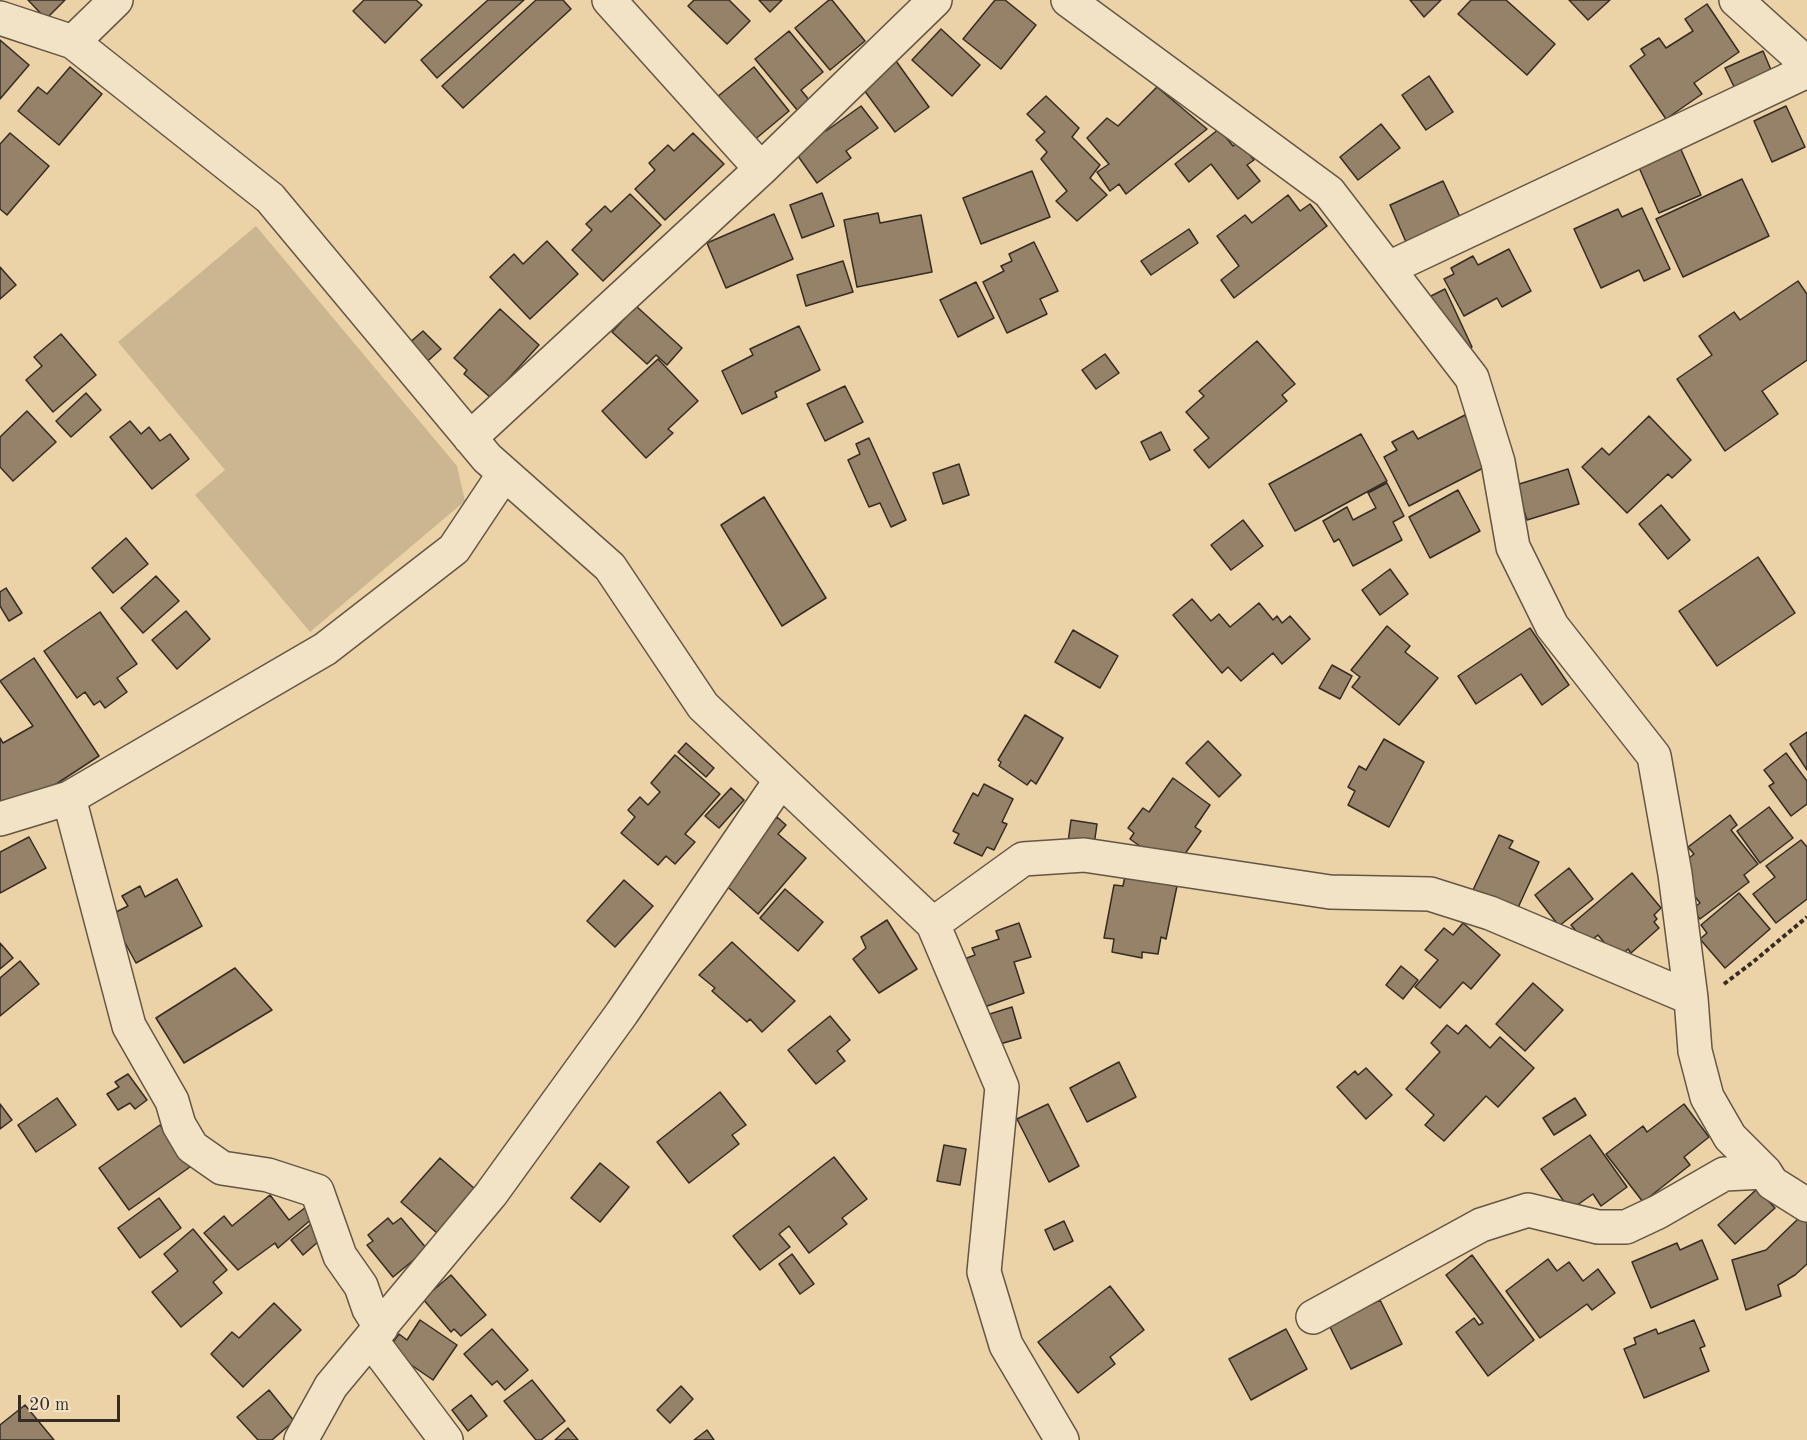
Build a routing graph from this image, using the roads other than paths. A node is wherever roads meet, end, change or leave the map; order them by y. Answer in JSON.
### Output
{"nodes":[{"id":1,"x":116,"y":0,"type":"edge"},
{"id":2,"x":609,"y":0,"type":"edge"},
{"id":3,"x":935,"y":0,"type":"edge"},
{"id":4,"x":1068,"y":0,"type":"edge"},
{"id":5,"x":1736,"y":0,"type":"edge"},
{"id":6,"x":0,"y":18,"type":"edge"},
{"id":7,"x":73,"y":42,"type":"junction"},
{"id":8,"x":1807,"y":64,"type":"edge"},
{"id":9,"x":1807,"y":71,"type":"edge"},
{"id":10,"x":761,"y":169,"type":"junction"},
{"id":11,"x":1389,"y":268,"type":"junction"},
{"id":12,"x":470,"y":438,"type":"junction"},
{"id":13,"x":504,"y":474,"type":"junction"},
{"id":14,"x":781,"y":780,"type":"junction"},
{"id":15,"x":69,"y":798,"type":"junction"},
{"id":16,"x":0,"y":819,"type":"edge"},
{"id":17,"x":933,"y":924,"type":"junction"},
{"id":18,"x":1692,"y":1003,"type":"junction"},
{"id":19,"x":1765,"y":1172,"type":"junction"},
{"id":20,"x":1807,"y":1205,"type":"edge"},
{"id":21,"x":1313,"y":1317,"type":"dead end"},
{"id":22,"x":376,"y":1334,"type":"junction"},
{"id":23,"x":301,"y":1440,"type":"edge"},
{"id":24,"x":446,"y":1440,"type":"edge"},
{"id":25,"x":1062,"y":1440,"type":"edge"}],
"edges":[{"from":1,"to":7,"type":"street"},
{"from":2,"to":10,"type":"street"},
{"from":3,"to":10,"type":"street"},
{"from":4,"to":11,"type":"street"},
{"from":5,"to":8,"type":"street"},
{"from":6,"to":7,"type":"street"},
{"from":7,"to":12,"type":"street"},
{"from":9,"to":11,"type":"street"},
{"from":10,"to":12,"type":"street"},
{"from":11,"to":18,"type":"street"},
{"from":12,"to":13,"type":"street"},
{"from":13,"to":14,"type":"street"},
{"from":13,"to":15,"type":"street"},
{"from":14,"to":17,"type":"street"},
{"from":14,"to":22,"type":"street"},
{"from":15,"to":16,"type":"street"},
{"from":15,"to":22,"type":"street"},
{"from":17,"to":18,"type":"street"},
{"from":17,"to":25,"type":"street"},
{"from":18,"to":19,"type":"street"},
{"from":19,"to":20,"type":"street"},
{"from":19,"to":21,"type":"street"},
{"from":22,"to":23,"type":"street"},
{"from":22,"to":24,"type":"street"}]}
